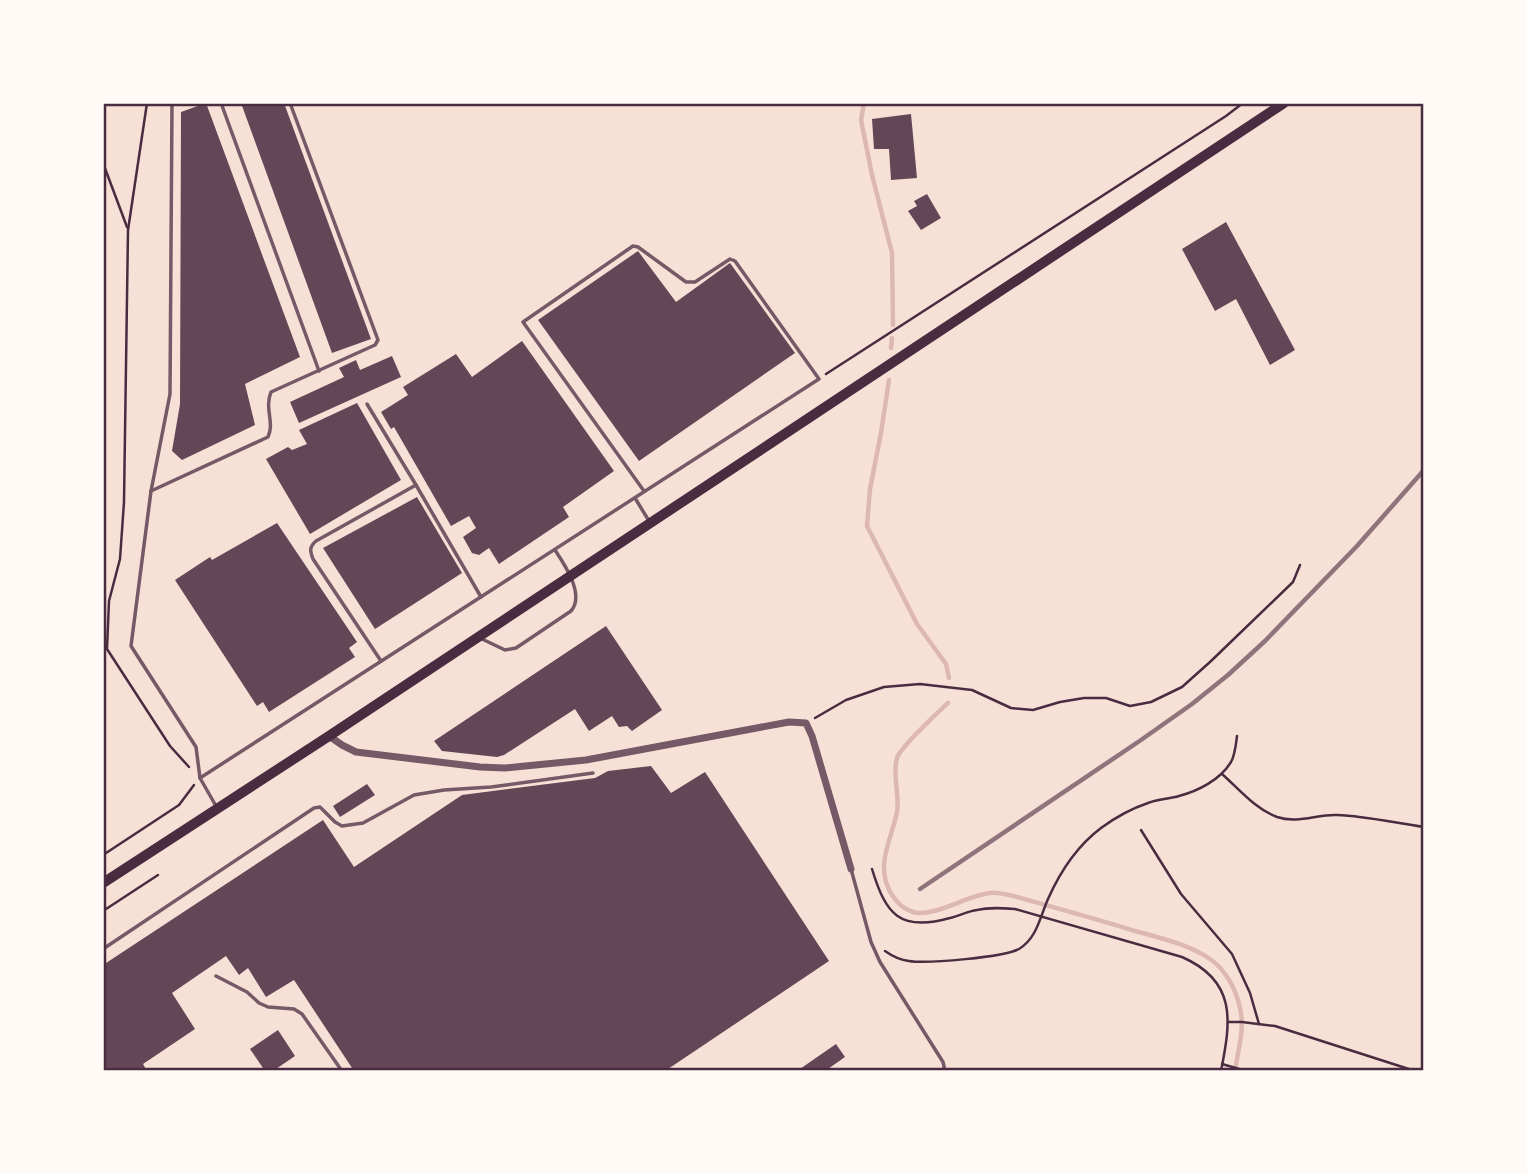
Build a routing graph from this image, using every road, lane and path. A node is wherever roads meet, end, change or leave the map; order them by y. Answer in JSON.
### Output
{"nodes":[{"id":1,"x":147,"y":103,"type":"edge"},
{"id":2,"x":172,"y":103,"type":"edge"},
{"id":3,"x":221,"y":103,"type":"edge"},
{"id":4,"x":290,"y":103,"type":"edge"},
{"id":5,"x":1242,"y":103,"type":"edge"},
{"id":6,"x":1284,"y":103,"type":"edge"},
{"id":7,"x":103,"y":163,"type":"edge"},
{"id":8,"x":128,"y":230,"type":"junction"},
{"id":9,"x":319,"y":371,"type":"junction"},
{"id":10,"x":819,"y":379,"type":"junction"},
{"id":11,"x":367,"y":404,"type":"dead end"},
{"id":12,"x":416,"y":485,"type":"junction"},
{"id":13,"x":151,"y":491,"type":"junction"},
{"id":14,"x":644,"y":491,"type":"junction"},
{"id":15,"x":634,"y":497,"type":"junction"},
{"id":16,"x":650,"y":523,"type":"junction"},
{"id":17,"x":555,"y":550,"type":"junction"},
{"id":18,"x":1300,"y":565,"type":"dead end"},
{"id":19,"x":571,"y":575,"type":"junction"},
{"id":20,"x":481,"y":597,"type":"junction"},
{"id":21,"x":478,"y":637,"type":"junction"},
{"id":22,"x":107,"y":649,"type":"junction"},
{"id":23,"x":103,"y":654,"type":"edge"},
{"id":24,"x":381,"y":661,"type":"junction"},
{"id":25,"x":806,"y":723,"type":"junction"},
{"id":26,"x":330,"y":736,"type":"junction"},
{"id":27,"x":1237,"y":736,"type":"dead end"},
{"id":28,"x":593,"y":773,"type":"dead end"},
{"id":29,"x":1222,"y":774,"type":"junction"},
{"id":30,"x":200,"y":778,"type":"junction"},
{"id":31,"x":218,"y":808,"type":"junction"},
{"id":32,"x":1424,"y":827,"type":"edge"},
{"id":33,"x":1141,"y":830,"type":"dead end"},
{"id":34,"x":103,"y":855,"type":"edge"},
{"id":35,"x":851,"y":869,"type":"joint"},
{"id":36,"x":872,"y":869,"type":"dead end"},
{"id":37,"x":158,"y":875,"type":"dead end"},
{"id":38,"x":103,"y":883,"type":"edge"},
{"id":39,"x":103,"y":911,"type":"edge"},
{"id":40,"x":1042,"y":915,"type":"junction"},
{"id":41,"x":871,"y":942,"type":"junction"},
{"id":42,"x":103,"y":949,"type":"edge"},
{"id":43,"x":216,"y":976,"type":"dead end"},
{"id":44,"x":1228,"y":1021,"type":"junction"},
{"id":45,"x":1259,"y":1024,"type":"junction"},
{"id":46,"x":1222,"y":1064,"type":"junction"},
{"id":47,"x":1244,"y":1070,"type":"edge"},
{"id":48,"x":342,"y":1071,"type":"edge"},
{"id":49,"x":945,"y":1071,"type":"edge"},
{"id":50,"x":1221,"y":1071,"type":"edge"},
{"id":51,"x":1415,"y":1071,"type":"edge"}],
"edges":[{"from":1,"to":8,"type":"path"},
{"from":2,"to":13,"type":"lane"},
{"from":3,"to":9,"type":"lane"},
{"from":4,"to":9,"type":"lane"},
{"from":5,"to":10,"type":"path"},
{"from":6,"to":16,"type":"highway"},
{"from":7,"to":8,"type":"path"},
{"from":8,"to":22,"type":"path"},
{"from":9,"to":13,"type":"lane"},
{"from":10,"to":14,"type":"lane"},
{"from":10,"to":14,"type":"lane"},
{"from":11,"to":12,"type":"lane"},
{"from":12,"to":20,"type":"lane"},
{"from":12,"to":24,"type":"lane"},
{"from":13,"to":30,"type":"lane"},
{"from":14,"to":15,"type":"lane"},
{"from":15,"to":16,"type":"lane"},
{"from":15,"to":17,"type":"lane"},
{"from":16,"to":19,"type":"highway"},
{"from":17,"to":19,"type":"lane"},
{"from":17,"to":20,"type":"lane"},
{"from":18,"to":25,"type":"path"},
{"from":19,"to":21,"type":"highway"},
{"from":19,"to":21,"type":"lane"},
{"from":20,"to":24,"type":"lane"},
{"from":21,"to":26,"type":"highway"},
{"from":22,"to":23,"type":"path"},
{"from":22,"to":30,"type":"path"},
{"from":24,"to":30,"type":"lane"},
{"from":25,"to":26,"type":"street"},
{"from":25,"to":35,"type":"street"},
{"from":26,"to":31,"type":"highway"},
{"from":27,"to":29,"type":"path"},
{"from":28,"to":42,"type":"lane"},
{"from":29,"to":32,"type":"path"},
{"from":29,"to":40,"type":"path"},
{"from":30,"to":31,"type":"lane"},
{"from":30,"to":34,"type":"path"},
{"from":31,"to":38,"type":"highway"},
{"from":33,"to":45,"type":"path"},
{"from":35,"to":41,"type":"lane"},
{"from":36,"to":40,"type":"path"},
{"from":37,"to":39,"type":"path"},
{"from":40,"to":41,"type":"path"},
{"from":40,"to":44,"type":"path"},
{"from":41,"to":49,"type":"lane"},
{"from":43,"to":48,"type":"lane"},
{"from":44,"to":45,"type":"path"},
{"from":44,"to":46,"type":"path"},
{"from":45,"to":51,"type":"path"},
{"from":46,"to":47,"type":"path"},
{"from":46,"to":50,"type":"path"}]}
